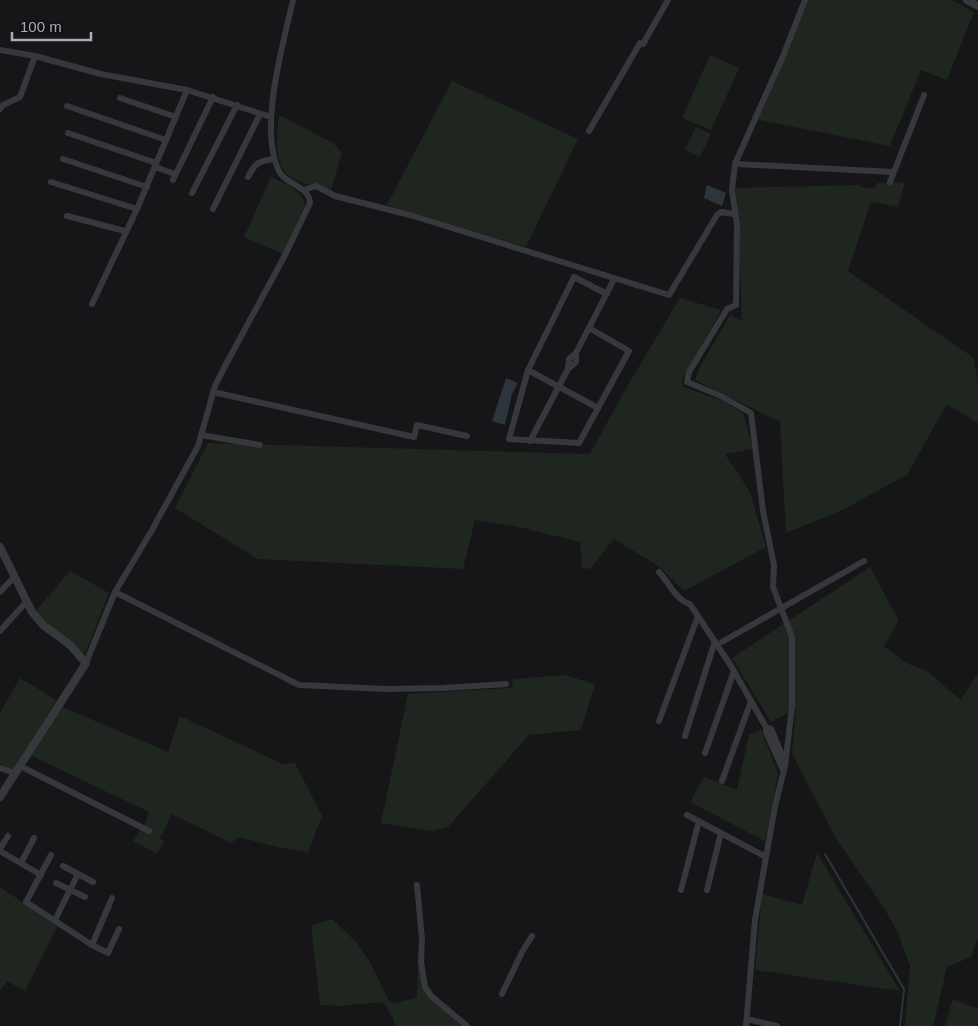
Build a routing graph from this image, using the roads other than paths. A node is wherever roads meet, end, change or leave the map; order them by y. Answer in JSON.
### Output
{"nodes":[{"id":1,"x":293,"y":0,"type":"edge"},
{"id":2,"x":668,"y":0,"type":"edge"},
{"id":3,"x":805,"y":0,"type":"edge"},
{"id":4,"x":967,"y":0,"type":"edge"},
{"id":5,"x":978,"y":6,"type":"edge"},
{"id":6,"x":0,"y":50,"type":"edge"},
{"id":7,"x":35,"y":56,"type":"junction"},
{"id":8,"x":187,"y":90,"type":"junction"},
{"id":9,"x":924,"y":96,"type":"dead end"},
{"id":10,"x":213,"y":97,"type":"junction"},
{"id":11,"x":120,"y":98,"type":"dead end"},
{"id":12,"x":237,"y":105,"type":"junction"},
{"id":13,"x":67,"y":106,"type":"dead end"},
{"id":14,"x":0,"y":107,"type":"edge"},
{"id":15,"x":260,"y":114,"type":"junction"},
{"id":16,"x":176,"y":117,"type":"junction"},
{"id":17,"x":271,"y":117,"type":"junction"},
{"id":18,"x":588,"y":131,"type":"dead end"},
{"id":19,"x":68,"y":133,"type":"dead end"},
{"id":20,"x":166,"y":140,"type":"junction"},
{"id":21,"x":63,"y":159,"type":"dead end"},
{"id":22,"x":274,"y":159,"type":"junction"},
{"id":23,"x":735,"y":164,"type":"junction"},
{"id":24,"x":156,"y":165,"type":"junction"},
{"id":25,"x":893,"y":172,"type":"junction"},
{"id":26,"x":248,"y":177,"type":"dead end"},
{"id":27,"x":51,"y":182,"type":"dead end"},
{"id":28,"x":890,"y":182,"type":"dead end"},
{"id":29,"x":146,"y":187,"type":"junction"},
{"id":30,"x":304,"y":190,"type":"junction"},
{"id":31,"x":192,"y":193,"type":"dead end"},
{"id":32,"x":137,"y":209,"type":"junction"},
{"id":33,"x":213,"y":209,"type":"dead end"},
{"id":34,"x":734,"y":214,"type":"junction"},
{"id":35,"x":67,"y":216,"type":"dead end"},
{"id":36,"x":125,"y":231,"type":"junction"},
{"id":37,"x":614,"y":279,"type":"junction"},
{"id":38,"x":607,"y":294,"type":"junction"},
{"id":39,"x":92,"y":304,"type":"dead end"},
{"id":40,"x":589,"y":328,"type":"junction"},
{"id":41,"x":528,"y":370,"type":"junction"},
{"id":42,"x":559,"y":386,"type":"junction"},
{"id":43,"x":213,"y":392,"type":"junction"},
{"id":44,"x":598,"y":408,"type":"junction"},
{"id":45,"x":201,"y":435,"type":"junction"},
{"id":46,"x":467,"y":436,"type":"dead end"},
{"id":47,"x":530,"y":441,"type":"junction"},
{"id":48,"x":260,"y":446,"type":"dead end"},
{"id":49,"x":0,"y":548,"type":"edge"},
{"id":50,"x":864,"y":561,"type":"dead end"},
{"id":51,"x":659,"y":572,"type":"dead end"},
{"id":52,"x":15,"y":576,"type":"junction"},
{"id":53,"x":0,"y":592,"type":"edge"},
{"id":54,"x":115,"y":592,"type":"junction"},
{"id":55,"x":27,"y":601,"type":"junction"},
{"id":56,"x":781,"y":607,"type":"junction"},
{"id":57,"x":698,"y":616,"type":"junction"},
{"id":58,"x":0,"y":631,"type":"edge"},
{"id":59,"x":718,"y":642,"type":"junction"},
{"id":60,"x":86,"y":663,"type":"junction"},
{"id":61,"x":734,"y":671,"type":"junction"},
{"id":62,"x":506,"y":684,"type":"dead end"},
{"id":63,"x":751,"y":701,"type":"junction"},
{"id":64,"x":659,"y":721,"type":"dead end"},
{"id":65,"x":766,"y":727,"type":"junction"},
{"id":66,"x":685,"y":736,"type":"dead end"},
{"id":67,"x":705,"y":753,"type":"dead end"},
{"id":68,"x":785,"y":763,"type":"junction"},
{"id":69,"x":20,"y":766,"type":"junction"},
{"id":70,"x":0,"y":768,"type":"edge"},
{"id":71,"x":784,"y":771,"type":"junction"},
{"id":72,"x":15,"y":773,"type":"junction"},
{"id":73,"x":722,"y":781,"type":"dead end"},
{"id":74,"x":0,"y":797,"type":"edge"},
{"id":75,"x":687,"y":815,"type":"dead end"},
{"id":76,"x":699,"y":821,"type":"junction"},
{"id":77,"x":149,"y":831,"type":"dead end"},
{"id":78,"x":721,"y":833,"type":"junction"},
{"id":79,"x":8,"y":836,"type":"dead end"},
{"id":80,"x":34,"y":838,"type":"dead end"},
{"id":81,"x":0,"y":850,"type":"edge"},
{"id":82,"x":51,"y":855,"type":"dead end"},
{"id":83,"x":766,"y":857,"type":"junction"},
{"id":84,"x":21,"y":863,"type":"junction"},
{"id":85,"x":64,"y":866,"type":"dead end"},
{"id":86,"x":78,"y":874,"type":"junction"},
{"id":87,"x":40,"y":875,"type":"junction"},
{"id":88,"x":93,"y":882,"type":"dead end"},
{"id":89,"x":56,"y":883,"type":"dead end"},
{"id":90,"x":417,"y":885,"type":"dead end"},
{"id":91,"x":70,"y":890,"type":"junction"},
{"id":92,"x":680,"y":890,"type":"dead end"},
{"id":93,"x":706,"y":890,"type":"dead end"},
{"id":94,"x":85,"y":897,"type":"dead end"},
{"id":95,"x":112,"y":898,"type":"dead end"},
{"id":96,"x":55,"y":920,"type":"junction"},
{"id":97,"x":118,"y":929,"type":"dead end"},
{"id":98,"x":532,"y":936,"type":"dead end"},
{"id":99,"x":92,"y":945,"type":"junction"},
{"id":100,"x":502,"y":994,"type":"dead end"},
{"id":101,"x":747,"y":1022,"type":"edge"},
{"id":102,"x":467,"y":1026,"type":"edge"},
{"id":103,"x":776,"y":1026,"type":"edge"}],
"edges":[{"from":1,"to":17,"type":"street"},
{"from":2,"to":18,"type":"street"},
{"from":3,"to":23,"type":"street"},
{"from":4,"to":5,"type":"street"},
{"from":6,"to":7,"type":"street"},
{"from":7,"to":8,"type":"street"},
{"from":7,"to":14,"type":"street"},
{"from":8,"to":10,"type":"street"},
{"from":8,"to":16,"type":"street"},
{"from":9,"to":25,"type":"street"},
{"from":10,"to":12,"type":"street"},
{"from":10,"to":24,"type":"street"},
{"from":11,"to":16,"type":"street"},
{"from":12,"to":15,"type":"street"},
{"from":12,"to":31,"type":"street"},
{"from":13,"to":20,"type":"street"},
{"from":15,"to":17,"type":"street"},
{"from":15,"to":33,"type":"street"},
{"from":16,"to":20,"type":"street"},
{"from":17,"to":22,"type":"street"},
{"from":19,"to":24,"type":"street"},
{"from":20,"to":24,"type":"street"},
{"from":21,"to":29,"type":"street"},
{"from":22,"to":26,"type":"street"},
{"from":22,"to":30,"type":"street"},
{"from":23,"to":25,"type":"street"},
{"from":23,"to":34,"type":"street"},
{"from":24,"to":29,"type":"street"},
{"from":25,"to":28,"type":"street"},
{"from":27,"to":32,"type":"street"},
{"from":29,"to":32,"type":"street"},
{"from":30,"to":37,"type":"street"},
{"from":30,"to":43,"type":"street"},
{"from":32,"to":36,"type":"street"},
{"from":34,"to":37,"type":"street"},
{"from":34,"to":56,"type":"street"},
{"from":35,"to":36,"type":"street"},
{"from":36,"to":39,"type":"street"},
{"from":37,"to":38,"type":"street"},
{"from":38,"to":40,"type":"street"},
{"from":38,"to":41,"type":"street"},
{"from":40,"to":42,"type":"street"},
{"from":40,"to":44,"type":"street"},
{"from":41,"to":42,"type":"street"},
{"from":41,"to":47,"type":"street"},
{"from":42,"to":44,"type":"street"},
{"from":42,"to":47,"type":"street"},
{"from":43,"to":45,"type":"street"},
{"from":43,"to":46,"type":"street"},
{"from":44,"to":47,"type":"street"},
{"from":45,"to":48,"type":"street"},
{"from":45,"to":54,"type":"street"},
{"from":49,"to":52,"type":"street"},
{"from":50,"to":56,"type":"street"},
{"from":51,"to":57,"type":"street"},
{"from":52,"to":53,"type":"street"},
{"from":52,"to":55,"type":"street"},
{"from":54,"to":60,"type":"street"},
{"from":54,"to":62,"type":"street"},
{"from":55,"to":58,"type":"street"},
{"from":55,"to":60,"type":"street"},
{"from":56,"to":59,"type":"street"},
{"from":56,"to":68,"type":"street"},
{"from":57,"to":59,"type":"street"},
{"from":57,"to":64,"type":"street"},
{"from":59,"to":61,"type":"street"},
{"from":59,"to":66,"type":"street"},
{"from":60,"to":69,"type":"street"},
{"from":61,"to":63,"type":"street"},
{"from":61,"to":67,"type":"street"},
{"from":63,"to":65,"type":"street"},
{"from":63,"to":73,"type":"street"},
{"from":65,"to":68,"type":"street"},
{"from":65,"to":71,"type":"street"},
{"from":68,"to":71,"type":"street"},
{"from":69,"to":72,"type":"street"},
{"from":69,"to":77,"type":"street"},
{"from":70,"to":72,"type":"street"},
{"from":71,"to":83,"type":"street"},
{"from":72,"to":74,"type":"street"},
{"from":75,"to":76,"type":"street"},
{"from":76,"to":78,"type":"street"},
{"from":76,"to":92,"type":"street"},
{"from":78,"to":83,"type":"street"},
{"from":78,"to":93,"type":"street"},
{"from":79,"to":81,"type":"street"},
{"from":80,"to":84,"type":"street"},
{"from":81,"to":84,"type":"street"},
{"from":82,"to":87,"type":"street"},
{"from":83,"to":101,"type":"street"},
{"from":84,"to":87,"type":"street"},
{"from":85,"to":86,"type":"street"},
{"from":86,"to":88,"type":"street"},
{"from":86,"to":91,"type":"street"},
{"from":87,"to":96,"type":"street"},
{"from":89,"to":91,"type":"street"},
{"from":90,"to":102,"type":"street"},
{"from":91,"to":94,"type":"street"},
{"from":91,"to":96,"type":"street"},
{"from":95,"to":99,"type":"street"},
{"from":96,"to":99,"type":"street"},
{"from":97,"to":99,"type":"street"},
{"from":98,"to":100,"type":"street"},
{"from":101,"to":103,"type":"street"}]}
